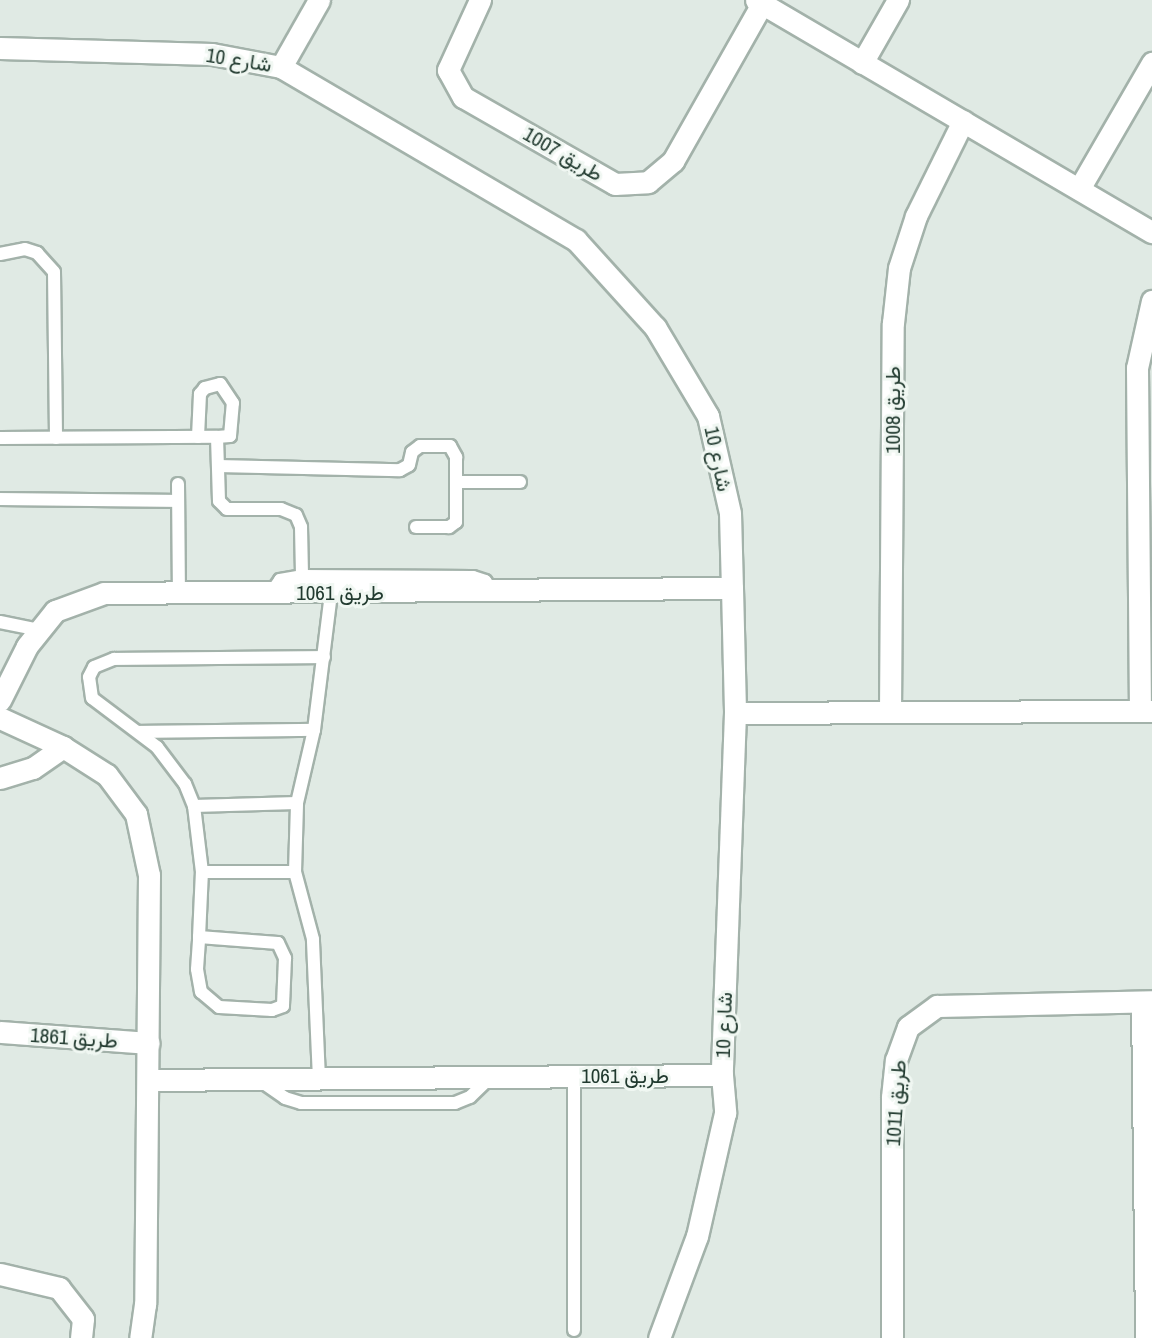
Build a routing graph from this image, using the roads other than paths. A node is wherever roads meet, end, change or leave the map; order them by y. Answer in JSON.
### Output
{"nodes":[{"id":1,"x":318,"y":0,"type":"edge"},
{"id":2,"x":480,"y":0,"type":"edge"},
{"id":3,"x":898,"y":0,"type":"edge"},
{"id":4,"x":759,"y":2,"type":"edge"},
{"id":5,"x":0,"y":48,"type":"edge"},
{"id":6,"x":862,"y":63,"type":"junction"},
{"id":7,"x":1152,"y":63,"type":"edge"},
{"id":8,"x":281,"y":66,"type":"junction"},
{"id":9,"x":963,"y":121,"type":"junction"},
{"id":10,"x":1079,"y":189,"type":"junction"},
{"id":11,"x":1152,"y":232,"type":"edge"},
{"id":12,"x":0,"y":254,"type":"edge"},
{"id":13,"x":1152,"y":301,"type":"edge"},
{"id":14,"x":198,"y":437,"type":"junction"},
{"id":15,"x":217,"y":437,"type":"junction"},
{"id":16,"x":0,"y":438,"type":"edge"},
{"id":17,"x":56,"y":438,"type":"junction"},
{"id":18,"x":218,"y":466,"type":"junction"},
{"id":19,"x":456,"y":482,"type":"junction"},
{"id":20,"x":520,"y":482,"type":"dead end"},
{"id":21,"x":178,"y":484,"type":"dead end"},
{"id":22,"x":0,"y":499,"type":"edge"},
{"id":23,"x":178,"y":501,"type":"junction"},
{"id":24,"x":416,"y":527,"type":"dead end"},
{"id":25,"x":302,"y":576,"type":"junction"},
{"id":26,"x":732,"y":588,"type":"junction"},
{"id":27,"x":493,"y":591,"type":"junction"},
{"id":28,"x":179,"y":593,"type":"junction"},
{"id":29,"x":271,"y":593,"type":"junction"},
{"id":30,"x":331,"y":593,"type":"junction"},
{"id":31,"x":0,"y":622,"type":"edge"},
{"id":32,"x":40,"y":630,"type":"junction"},
{"id":33,"x":324,"y":657,"type":"junction"},
{"id":34,"x":0,"y":700,"type":"edge"},
{"id":35,"x":1146,"y":711,"type":"edge"},
{"id":36,"x":890,"y":712,"type":"junction"},
{"id":37,"x":735,"y":713,"type":"junction"},
{"id":38,"x":0,"y":718,"type":"edge"},
{"id":39,"x":314,"y":730,"type":"junction"},
{"id":40,"x":139,"y":732,"type":"junction"},
{"id":41,"x":63,"y":747,"type":"junction"},
{"id":42,"x":0,"y":778,"type":"edge"},
{"id":43,"x":297,"y":803,"type":"junction"},
{"id":44,"x":194,"y":806,"type":"junction"},
{"id":45,"x":202,"y":872,"type":"junction"},
{"id":46,"x":295,"y":872,"type":"junction"},
{"id":47,"x":199,"y":937,"type":"junction"},
{"id":48,"x":1147,"y":1002,"type":"edge"},
{"id":49,"x":0,"y":1032,"type":"edge"},
{"id":50,"x":149,"y":1043,"type":"junction"},
{"id":51,"x":722,"y":1075,"type":"junction"},
{"id":52,"x":574,"y":1076,"type":"junction"},
{"id":53,"x":491,"y":1077,"type":"junction"},
{"id":54,"x":258,"y":1079,"type":"junction"},
{"id":55,"x":319,"y":1079,"type":"junction"},
{"id":56,"x":149,"y":1080,"type":"junction"},
{"id":57,"x":0,"y":1274,"type":"edge"},
{"id":58,"x":574,"y":1330,"type":"dead end"},
{"id":59,"x":81,"y":1338,"type":"edge"},
{"id":60,"x":141,"y":1338,"type":"edge"},
{"id":61,"x":659,"y":1338,"type":"edge"},
{"id":62,"x":892,"y":1338,"type":"edge"},
{"id":63,"x":1146,"y":1338,"type":"edge"}],
"edges":[{"from":1,"to":8,"type":"street"},
{"from":2,"to":4,"type":"street","name":"طريق 1007"},
{"from":3,"to":6,"type":"street"},
{"from":4,"to":6,"type":"street","name":"طريق 1007"},
{"from":5,"to":8,"type":"street","name":"شارع 10"},
{"from":6,"to":9,"type":"street","name":"طريق 1007"},
{"from":7,"to":10,"type":"street"},
{"from":8,"to":26,"type":"street","name":"شارع 10"},
{"from":9,"to":10,"type":"street","name":"طريق 1007"},
{"from":9,"to":36,"type":"street","name":"طريق 1008"},
{"from":10,"to":11,"type":"street","name":"طريق 1007"},
{"from":12,"to":17,"type":"lane"},
{"from":13,"to":35,"type":"street"},
{"from":14,"to":15,"type":"lane"},
{"from":14,"to":15,"type":"lane"},
{"from":14,"to":17,"type":"lane"},
{"from":15,"to":18,"type":"lane"},
{"from":16,"to":17,"type":"lane"},
{"from":18,"to":19,"type":"lane"},
{"from":18,"to":25,"type":"lane"},
{"from":19,"to":20,"type":"lane"},
{"from":19,"to":24,"type":"lane"},
{"from":21,"to":23,"type":"lane"},
{"from":22,"to":23,"type":"lane"},
{"from":23,"to":28,"type":"lane"},
{"from":25,"to":27,"type":"lane"},
{"from":25,"to":29,"type":"lane"},
{"from":26,"to":27,"type":"street","name":"طريق 1061"},
{"from":26,"to":37,"type":"street","name":"شارع 10"},
{"from":27,"to":30,"type":"street","name":"طريق 1061"},
{"from":28,"to":29,"type":"street","name":"طريق 1061"},
{"from":28,"to":32,"type":"street","name":"طريق 1061"},
{"from":29,"to":30,"type":"street","name":"طريق 1061"},
{"from":30,"to":33,"type":"lane"},
{"from":31,"to":32,"type":"lane"},
{"from":32,"to":34,"type":"street","name":"طريق 1061"},
{"from":33,"to":39,"type":"lane"},
{"from":33,"to":40,"type":"lane"},
{"from":35,"to":36,"type":"street"},
{"from":36,"to":37,"type":"street"},
{"from":37,"to":51,"type":"street","name":"شارع 10"},
{"from":38,"to":41,"type":"street"},
{"from":39,"to":40,"type":"lane"},
{"from":39,"to":43,"type":"lane"},
{"from":40,"to":44,"type":"lane"},
{"from":41,"to":42,"type":"street"},
{"from":41,"to":50,"type":"street"},
{"from":43,"to":44,"type":"lane"},
{"from":43,"to":46,"type":"lane"},
{"from":44,"to":45,"type":"lane"},
{"from":45,"to":46,"type":"lane"},
{"from":45,"to":47,"type":"lane"},
{"from":46,"to":55,"type":"lane"},
{"from":47,"to":47,"type":"lane"},
{"from":48,"to":62,"type":"street","name":"طريق 1011"},
{"from":48,"to":63,"type":"street","name":"طريق 1011"},
{"from":49,"to":50,"type":"street","name":"طريق 1861"},
{"from":50,"to":56,"type":"street"},
{"from":51,"to":52,"type":"street","name":"طريق 1061"},
{"from":51,"to":61,"type":"street","name":"شارع 10"},
{"from":52,"to":53,"type":"street","name":"طريق 1061"},
{"from":52,"to":58,"type":"lane"},
{"from":53,"to":54,"type":"lane"},
{"from":53,"to":55,"type":"street","name":"طريق 1061"},
{"from":54,"to":55,"type":"street","name":"طريق 1061"},
{"from":54,"to":56,"type":"street","name":"طريق 1061"},
{"from":56,"to":60,"type":"street"},
{"from":57,"to":59,"type":"street"}]}
